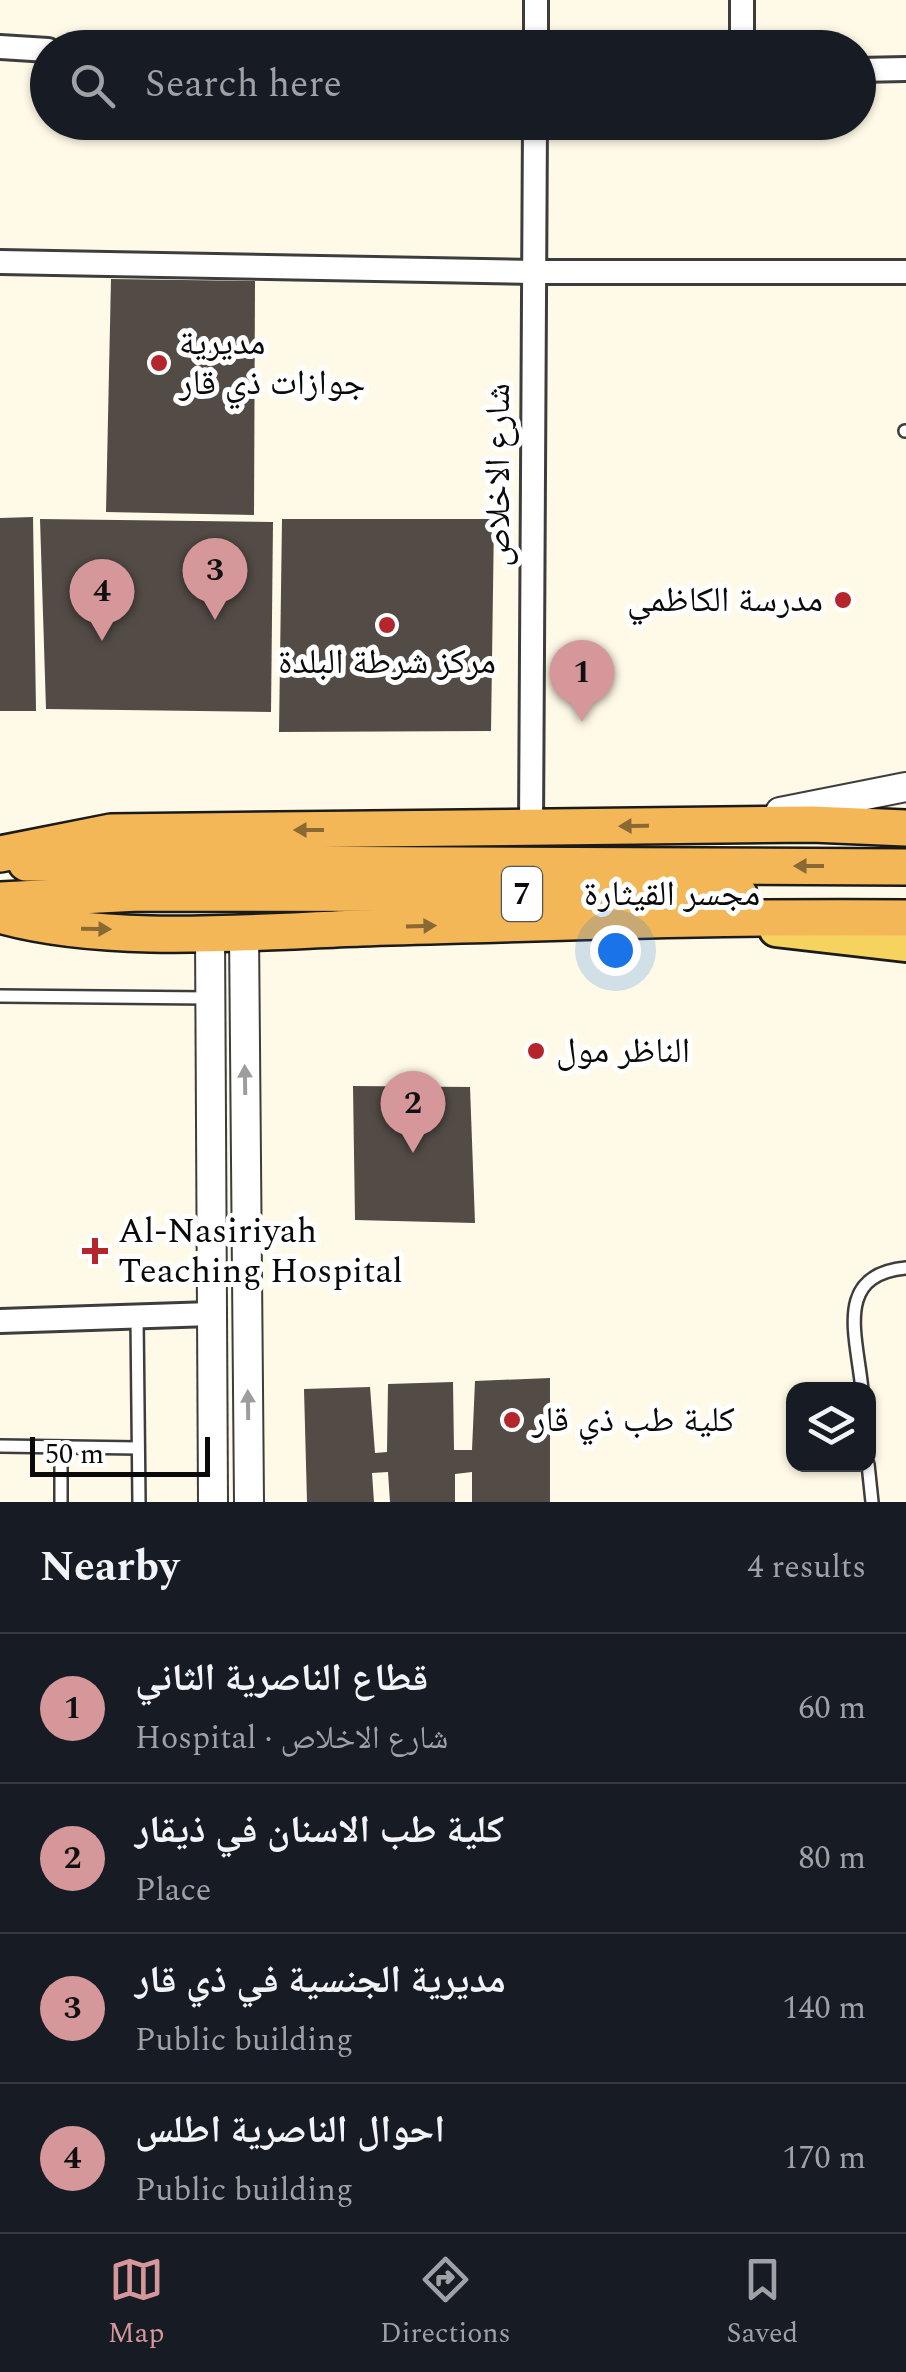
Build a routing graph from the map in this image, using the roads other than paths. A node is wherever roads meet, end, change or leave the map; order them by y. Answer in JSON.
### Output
{"nodes":[{"id":1,"x":536,"y":0,"type":"edge"},
{"id":2,"x":742,"y":0,"type":"edge"},
{"id":3,"x":536,"y":30,"type":"edge"},
{"id":4,"x":742,"y":30,"type":"edge"},
{"id":5,"x":0,"y":48,"type":"edge"},
{"id":6,"x":30,"y":49,"type":"edge"},
{"id":7,"x":906,"y":69,"type":"edge"},
{"id":8,"x":876,"y":70,"type":"edge"},
{"id":9,"x":536,"y":140,"type":"edge"},
{"id":10,"x":0,"y":262,"type":"edge"},
{"id":11,"x":534,"y":272,"type":"junction"},
{"id":12,"x":906,"y":272,"type":"edge"},
{"id":13,"x":906,"y":786,"type":"edge"},
{"id":14,"x":906,"y":825,"type":"edge"},
{"id":15,"x":704,"y":826,"type":"junction"},
{"id":16,"x":531,"y":828,"type":"junction"},
{"id":17,"x":0,"y":854,"type":"edge"},
{"id":18,"x":0,"y":864,"type":"edge"},
{"id":19,"x":906,"y":867,"type":"edge"},
{"id":20,"x":139,"y":878,"type":"junction"},
{"id":21,"x":906,"y":894,"type":"edge"},
{"id":22,"x":0,"y":900,"type":"edge"},
{"id":23,"x":0,"y":914,"type":"edge"},
{"id":24,"x":672,"y":918,"type":"junction"},
{"id":25,"x":906,"y":918,"type":"edge"},
{"id":26,"x":227,"y":932,"type":"junction"},
{"id":27,"x":906,"y":945,"type":"edge"},
{"id":28,"x":0,"y":996,"type":"edge"},
{"id":29,"x":208,"y":998,"type":"junction"},
{"id":30,"x":906,"y":1268,"type":"edge"},
{"id":31,"x":212,"y":1314,"type":"junction"},
{"id":32,"x":137,"y":1317,"type":"junction"},
{"id":33,"x":0,"y":1321,"type":"edge"},
{"id":34,"x":861,"y":1382,"type":"edge"},
{"id":35,"x":0,"y":1446,"type":"edge"},
{"id":36,"x":61,"y":1447,"type":"junction"},
{"id":37,"x":138,"y":1448,"type":"junction"},
{"id":38,"x":869,"y":1472,"type":"edge"},
{"id":39,"x":61,"y":1502,"type":"edge"},
{"id":40,"x":139,"y":1502,"type":"edge"},
{"id":41,"x":213,"y":1502,"type":"edge"},
{"id":42,"x":249,"y":1502,"type":"edge"},
{"id":43,"x":872,"y":1502,"type":"edge"}],
"edges":[{"from":1,"to":3,"type":"street"},
{"from":2,"to":4,"type":"street"},
{"from":5,"to":6,"type":"street"},
{"from":7,"to":8,"type":"street"},
{"from":9,"to":11,"type":"street","name":"شارع الاخلاص"},
{"from":10,"to":11,"type":"street"},
{"from":11,"to":12,"type":"street"},
{"from":11,"to":16,"type":"street","name":"شارع الاخلاص"},
{"from":13,"to":15,"type":"street"},
{"from":14,"to":15,"type":"highway"},
{"from":15,"to":16,"type":"highway","one_way":true},
{"from":16,"to":17,"type":"highway","one_way":true},
{"from":18,"to":20,"type":"highway","number":"7"},
{"from":19,"to":20,"type":"highway","name":"مجسر القيثارة","number":"7","one_way":true},
{"from":20,"to":21,"type":"highway","name":"مجسر القيثارة","number":"7"},
{"from":20,"to":22,"type":"highway","number":"7"},
{"from":23,"to":26,"type":"highway","one_way":true},
{"from":24,"to":25,"type":"highway"},
{"from":26,"to":24,"type":"highway","one_way":true},
{"from":24,"to":27,"type":"main road"},
{"from":26,"to":29,"type":"street"},
{"from":42,"to":26,"type":"street","one_way":true},
{"from":28,"to":29,"type":"lane"},
{"from":29,"to":31,"type":"street"},
{"from":30,"to":34,"type":"lane"},
{"from":31,"to":32,"type":"street"},
{"from":31,"to":41,"type":"street"},
{"from":32,"to":33,"type":"street"},
{"from":32,"to":37,"type":"lane"},
{"from":35,"to":36,"type":"lane"},
{"from":36,"to":37,"type":"lane"},
{"from":36,"to":39,"type":"lane"},
{"from":37,"to":40,"type":"lane"},
{"from":38,"to":43,"type":"lane"}]}
